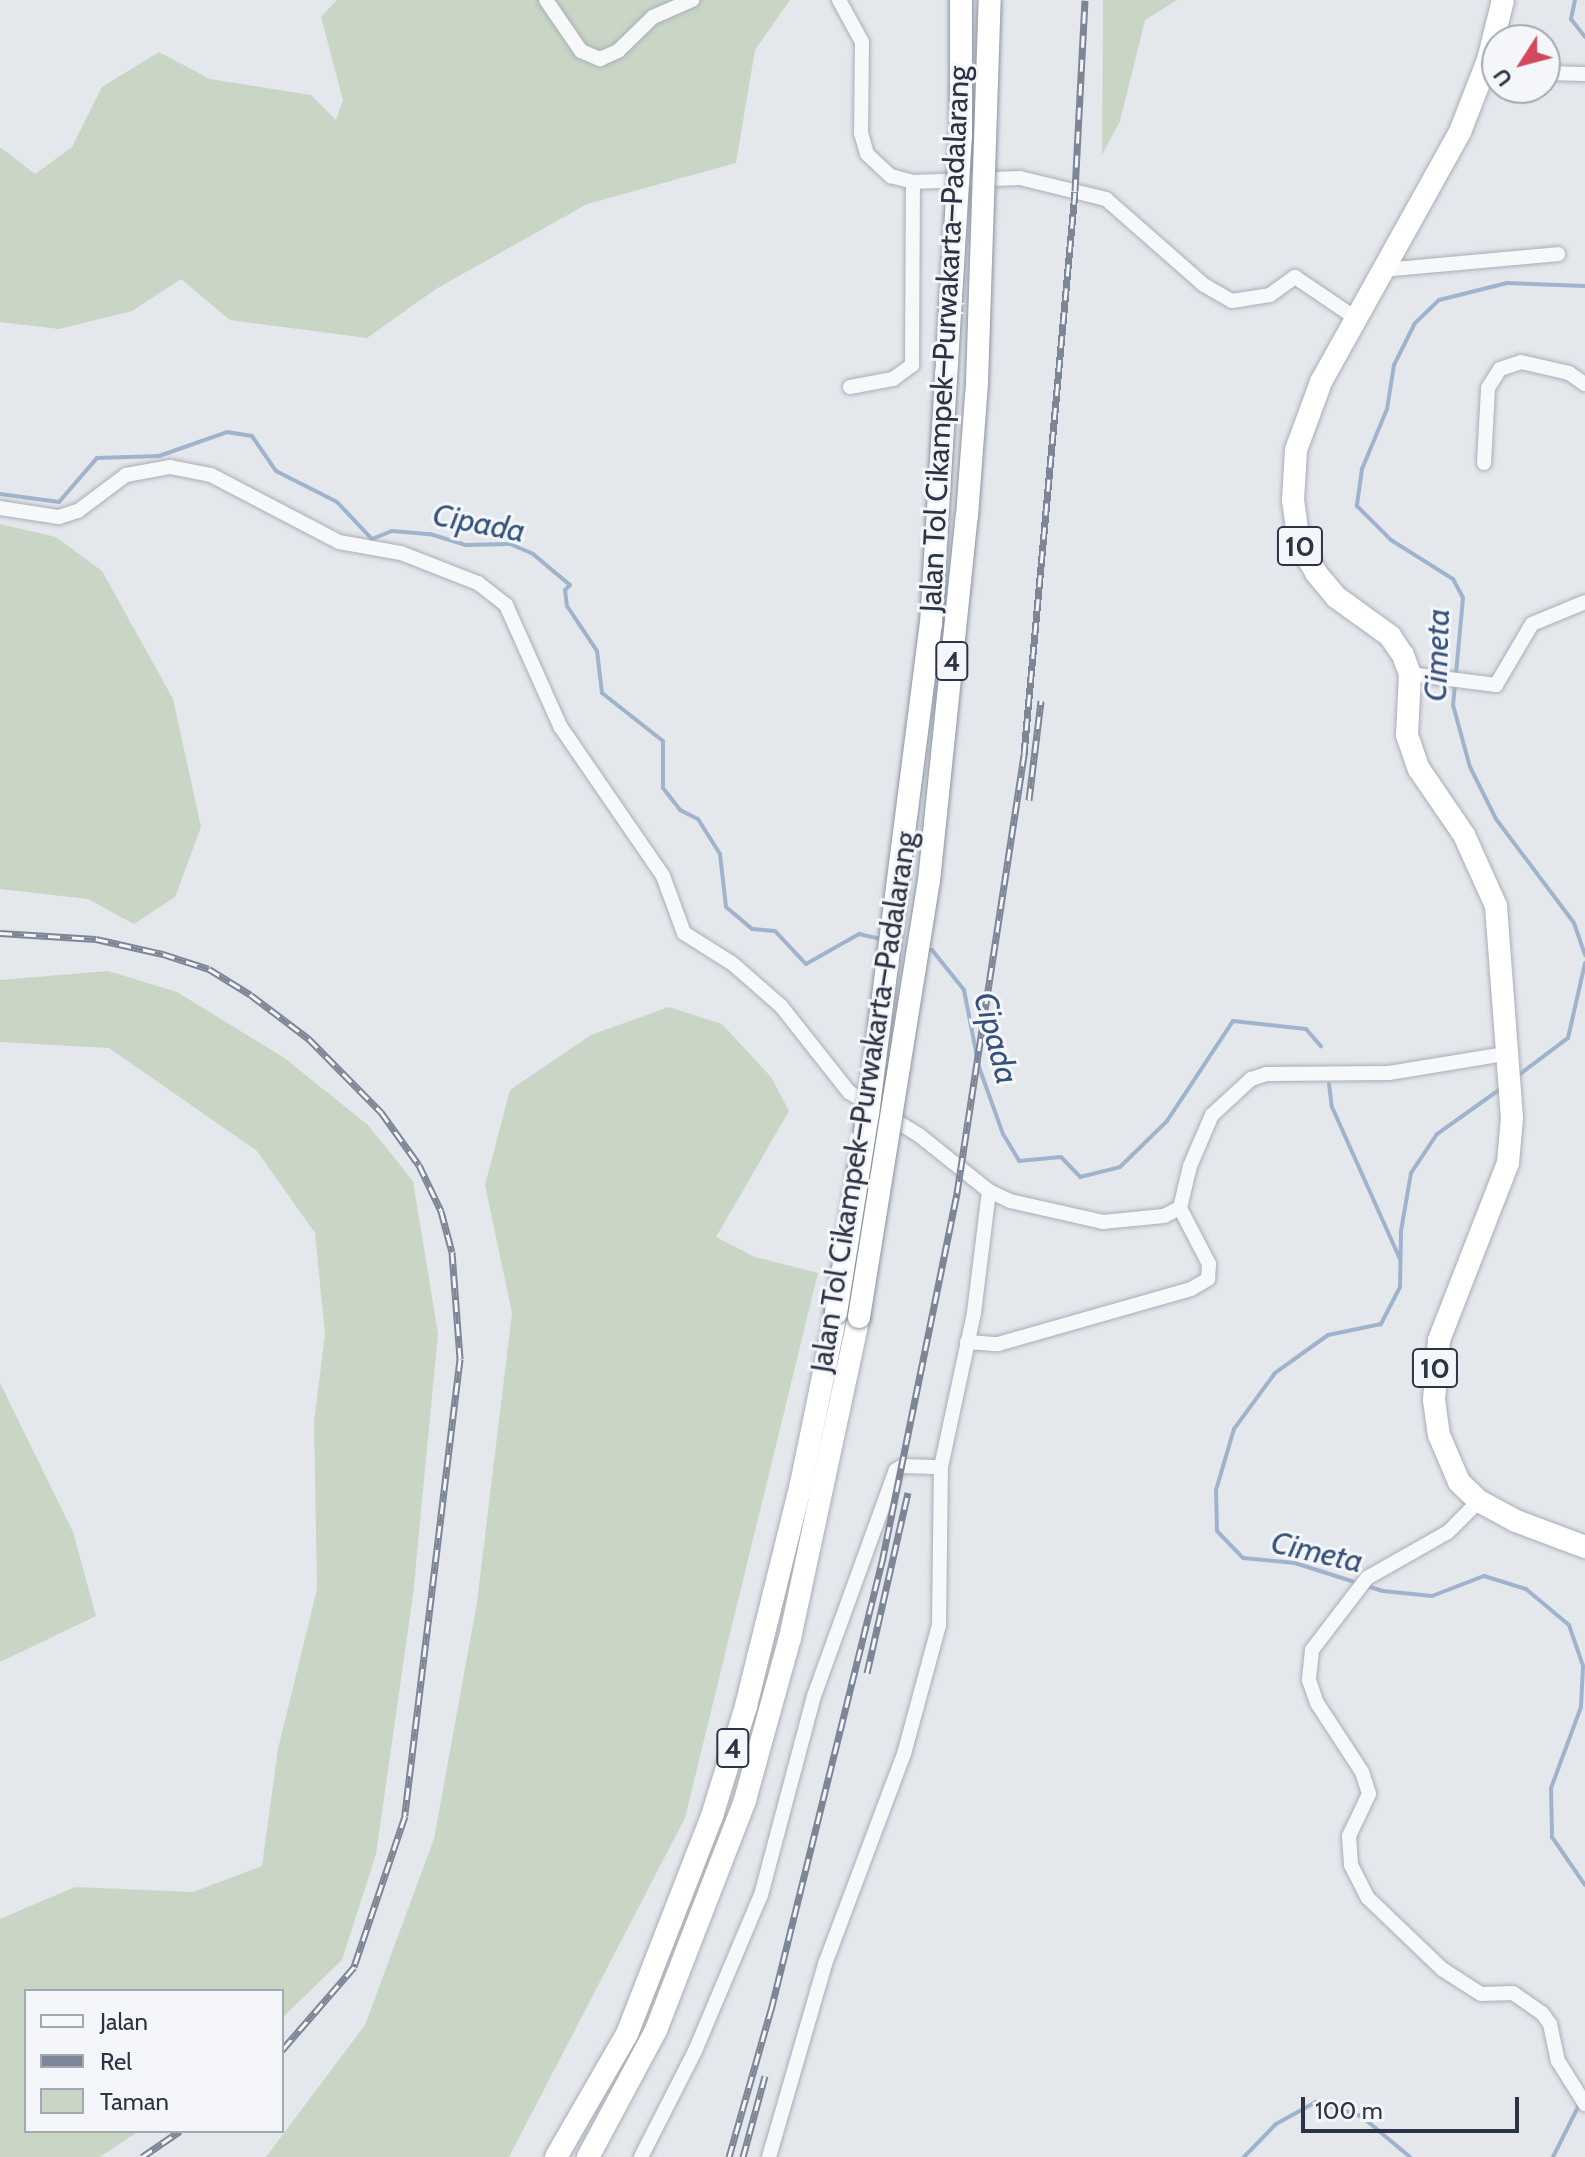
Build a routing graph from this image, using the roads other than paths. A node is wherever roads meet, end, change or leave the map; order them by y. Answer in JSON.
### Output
{"nodes":[{"id":1,"x":546,"y":0,"type":"edge"},
{"id":2,"x":692,"y":0,"type":"edge"},
{"id":3,"x":839,"y":0,"type":"edge"},
{"id":4,"x":961,"y":0,"type":"edge"},
{"id":5,"x":990,"y":0,"type":"edge"},
{"id":6,"x":1503,"y":0,"type":"edge"},
{"id":7,"x":1499,"y":24,"type":"edge"},
{"id":8,"x":1561,"y":73,"type":"edge"},
{"id":9,"x":1585,"y":74,"type":"edge"},
{"id":10,"x":1481,"y":87,"type":"edge"},
{"id":11,"x":913,"y":182,"type":"junction"},
{"id":12,"x":1558,"y":254,"type":"dead end"},
{"id":13,"x":1383,"y":270,"type":"junction"},
{"id":14,"x":1354,"y":317,"type":"junction"},
{"id":15,"x":1585,"y":384,"type":"edge"},
{"id":16,"x":850,"y":387,"type":"dead end"},
{"id":17,"x":1484,"y":463,"type":"dead end"},
{"id":18,"x":0,"y":508,"type":"edge"},
{"id":19,"x":1585,"y":602,"type":"edge"},
{"id":20,"x":1410,"y":674,"type":"junction"},
{"id":21,"x":1506,"y":1063,"type":"junction"},
{"id":22,"x":989,"y":1191,"type":"junction"},
{"id":23,"x":1180,"y":1208,"type":"junction"},
{"id":24,"x":967,"y":1342,"type":"junction"},
{"id":25,"x":941,"y":1467,"type":"junction"},
{"id":26,"x":1479,"y":1501,"type":"junction"},
{"id":27,"x":1585,"y":1547,"type":"edge"},
{"id":28,"x":1585,"y":2104,"type":"edge"},
{"id":29,"x":556,"y":2157,"type":"edge"},
{"id":30,"x":588,"y":2157,"type":"edge"},
{"id":31,"x":641,"y":2157,"type":"edge"},
{"id":32,"x":769,"y":2157,"type":"edge"}],
"edges":[{"from":1,"to":2,"type":"street"},
{"from":3,"to":11,"type":"street"},
{"from":4,"to":29,"type":"highway","name":"Jalan Tol Cikampek–Purwakarta–Padalarang","number":"4","bridge":true},
{"from":5,"to":30,"type":"highway","name":"Jalan Tol Cikampek–Purwakarta–Padalarang","number":"4","bridge":true},
{"from":6,"to":7,"type":"highway","number":"10"},
{"from":8,"to":9,"type":"street"},
{"from":10,"to":13,"type":"highway","number":"10"},
{"from":11,"to":14,"type":"street"},
{"from":11,"to":16,"type":"street"},
{"from":12,"to":13,"type":"street"},
{"from":13,"to":14,"type":"highway","number":"10"},
{"from":14,"to":20,"type":"highway","number":"10"},
{"from":15,"to":17,"type":"street"},
{"from":18,"to":22,"type":"street"},
{"from":19,"to":20,"type":"street"},
{"from":20,"to":21,"type":"highway","number":"10"},
{"from":21,"to":23,"type":"street"},
{"from":21,"to":26,"type":"highway","number":"10"},
{"from":22,"to":23,"type":"street"},
{"from":22,"to":24,"type":"street"},
{"from":23,"to":24,"type":"street"},
{"from":24,"to":25,"type":"street"},
{"from":25,"to":31,"type":"street"},
{"from":25,"to":32,"type":"street"},
{"from":26,"to":27,"type":"highway","number":"10"},
{"from":26,"to":28,"type":"street"}]}
